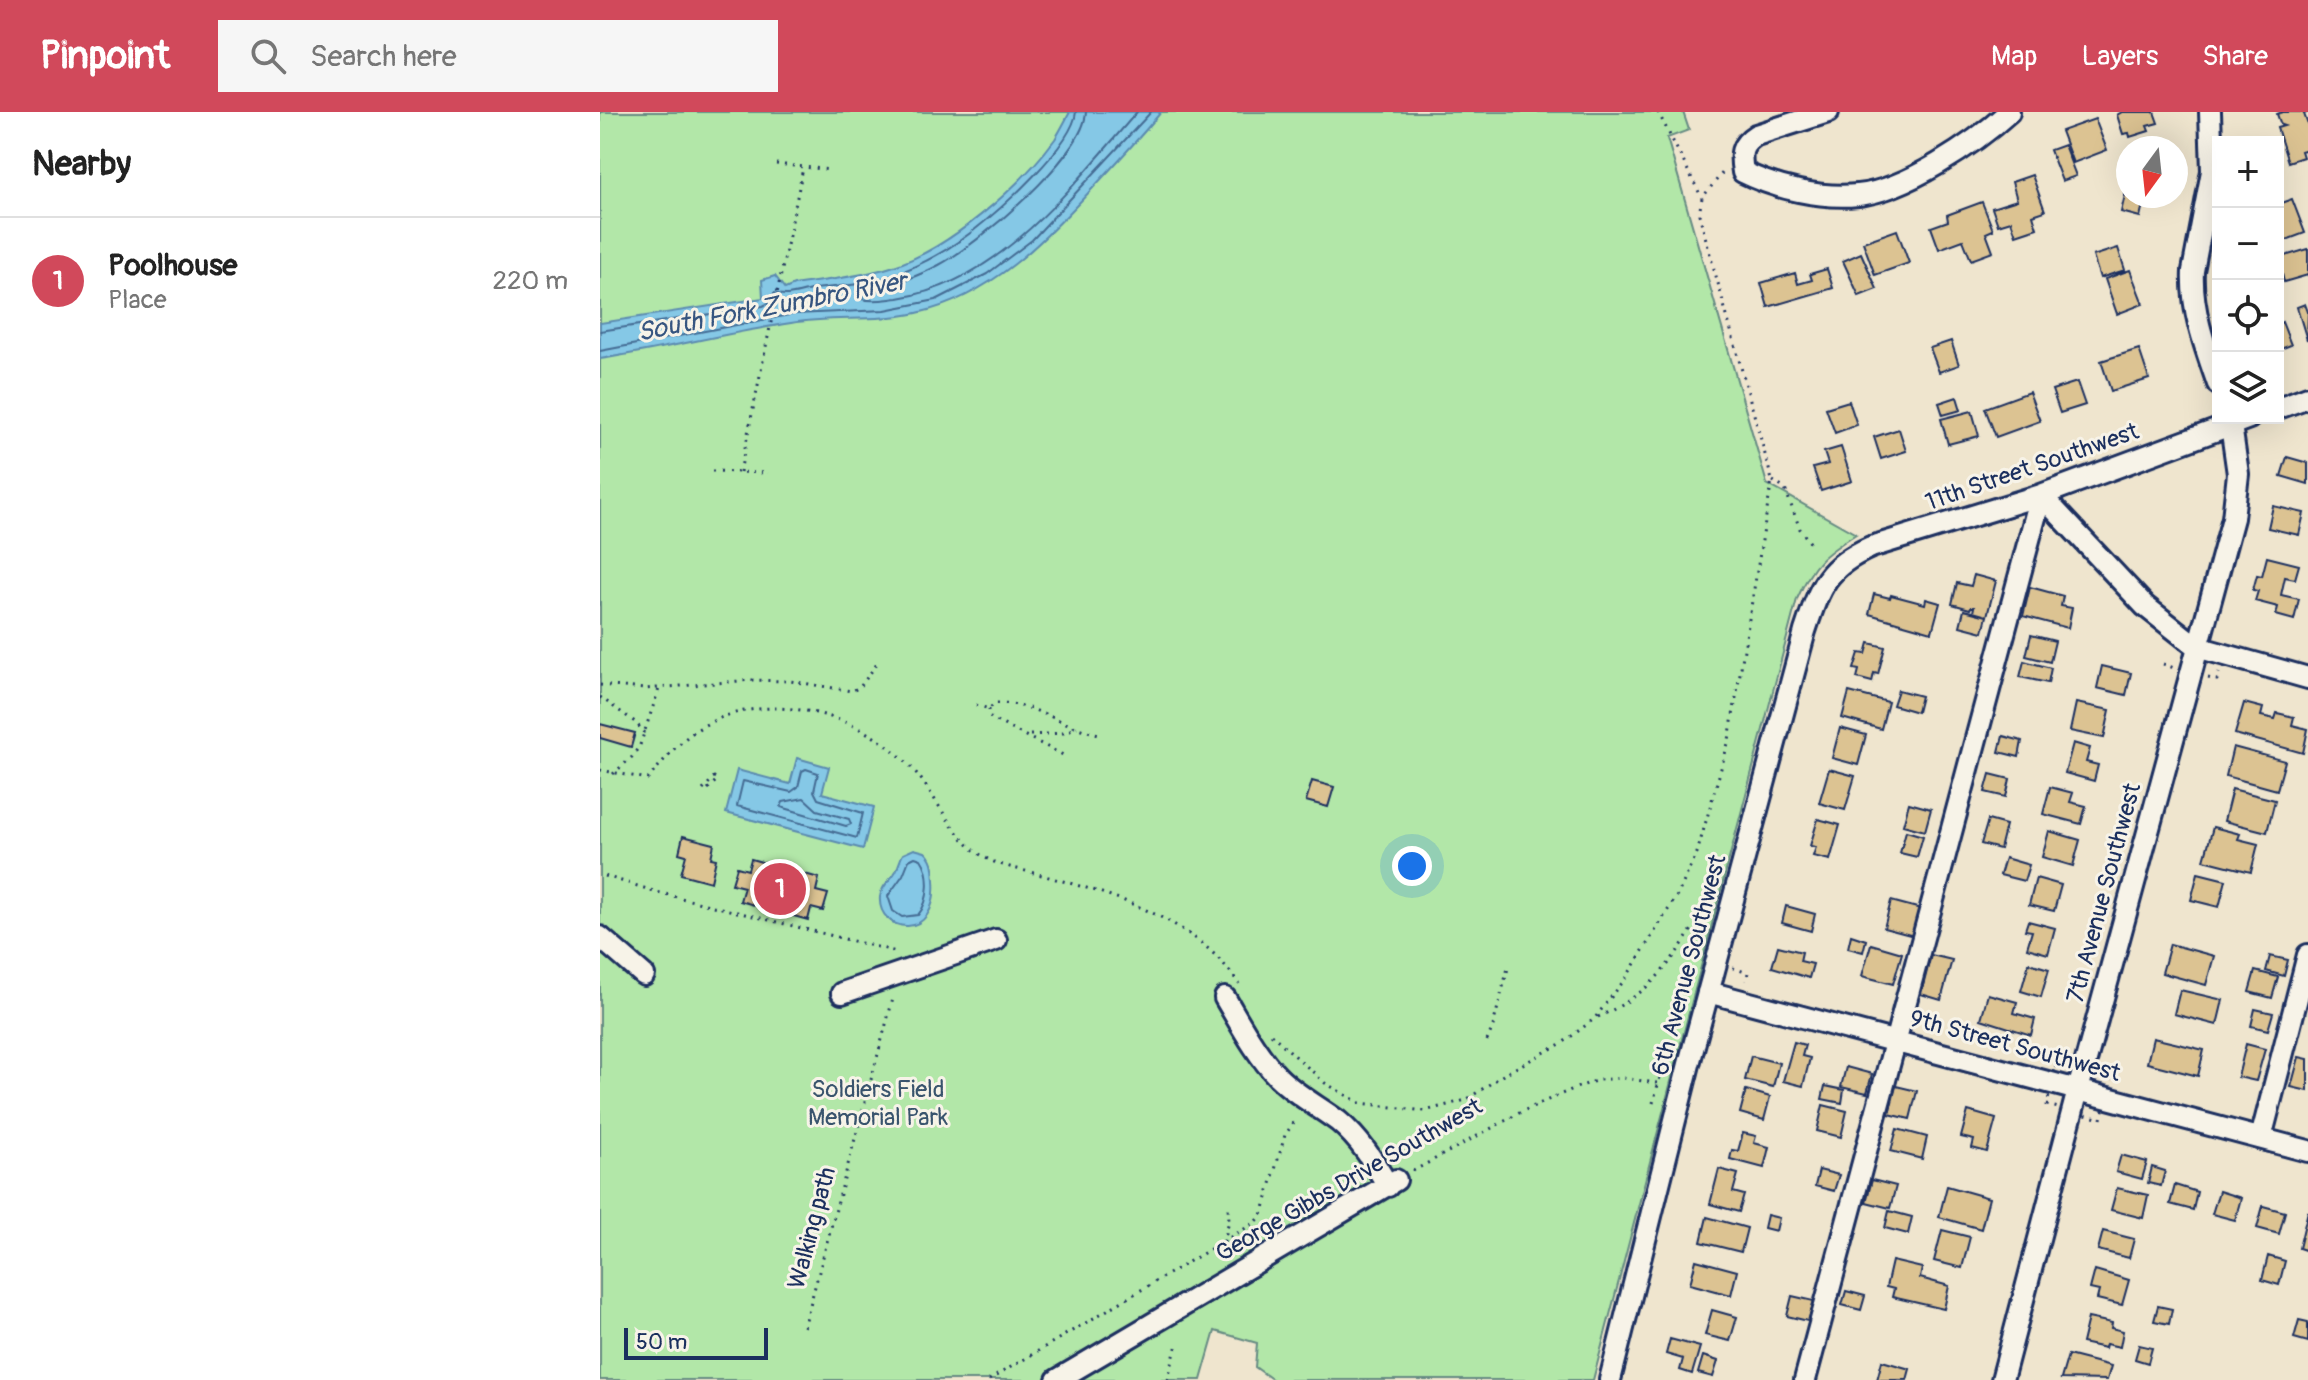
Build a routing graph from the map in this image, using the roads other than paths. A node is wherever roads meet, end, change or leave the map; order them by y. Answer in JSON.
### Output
{"nodes":[{"id":1,"x":1828,"y":112,"type":"edge"},
{"id":2,"x":2009,"y":112,"type":"edge"},
{"id":3,"x":2210,"y":112,"type":"edge"},
{"id":4,"x":2212,"y":364,"type":"edge"},
{"id":5,"x":2308,"y":397,"type":"edge"},
{"id":6,"x":2284,"y":406,"type":"edge"},
{"id":7,"x":2227,"y":424,"type":"edge"},
{"id":8,"x":2237,"y":424,"type":"edge"},
{"id":9,"x":2041,"y":495,"type":"junction"},
{"id":10,"x":1833,"y":569,"type":"joint"},
{"id":11,"x":2197,"y":647,"type":"junction"},
{"id":12,"x":2308,"y":678,"type":"edge"},
{"id":13,"x":600,"y":937,"type":"edge"},
{"id":14,"x":996,"y":940,"type":"dead end"},
{"id":15,"x":2308,"y":955,"type":"edge"},
{"id":16,"x":644,"y":975,"type":"dead end"},
{"id":17,"x":1708,"y":992,"type":"junction"},
{"id":18,"x":842,"y":993,"type":"dead end"},
{"id":19,"x":1225,"y":998,"type":"dead end"},
{"id":20,"x":1895,"y":1041,"type":"junction"},
{"id":21,"x":2078,"y":1090,"type":"junction"},
{"id":22,"x":2261,"y":1138,"type":"junction"},
{"id":23,"x":2308,"y":1151,"type":"edge"},
{"id":24,"x":1057,"y":1380,"type":"edge"},
{"id":25,"x":1610,"y":1380,"type":"edge"},
{"id":26,"x":1805,"y":1380,"type":"edge"},
{"id":27,"x":2002,"y":1380,"type":"edge"}],
"edges":[{"from":1,"to":2,"type":"street"},
{"from":3,"to":4,"type":"street"},
{"from":5,"to":6,"type":"street"},
{"from":7,"to":9,"type":"street","name":"11th Street Southwest"},
{"from":8,"to":11,"type":"street","name":"7th Avenue Southwest"},
{"from":9,"to":10,"type":"street","name":"11th Street Southwest"},
{"from":9,"to":11,"type":"street"},
{"from":9,"to":20,"type":"street"},
{"from":10,"to":17,"type":"street","name":"6th Avenue Southwest"},
{"from":11,"to":12,"type":"street"},
{"from":11,"to":21,"type":"street","name":"7th Avenue Southwest"},
{"from":13,"to":16,"type":"street"},
{"from":14,"to":18,"type":"street"},
{"from":15,"to":22,"type":"street"},
{"from":17,"to":20,"type":"street","name":"9th Street Southwest"},
{"from":17,"to":25,"type":"street","name":"6th Avenue Southwest"},
{"from":19,"to":24,"type":"street","name":"George Gibbs Drive Southwest"},
{"from":20,"to":21,"type":"street","name":"9th Street Southwest"},
{"from":20,"to":26,"type":"street"},
{"from":21,"to":22,"type":"street","name":"9th Street Southwest"},
{"from":21,"to":27,"type":"street","name":"7th Avenue Southwest"},
{"from":22,"to":23,"type":"street","name":"9th Street Southwest"}]}
